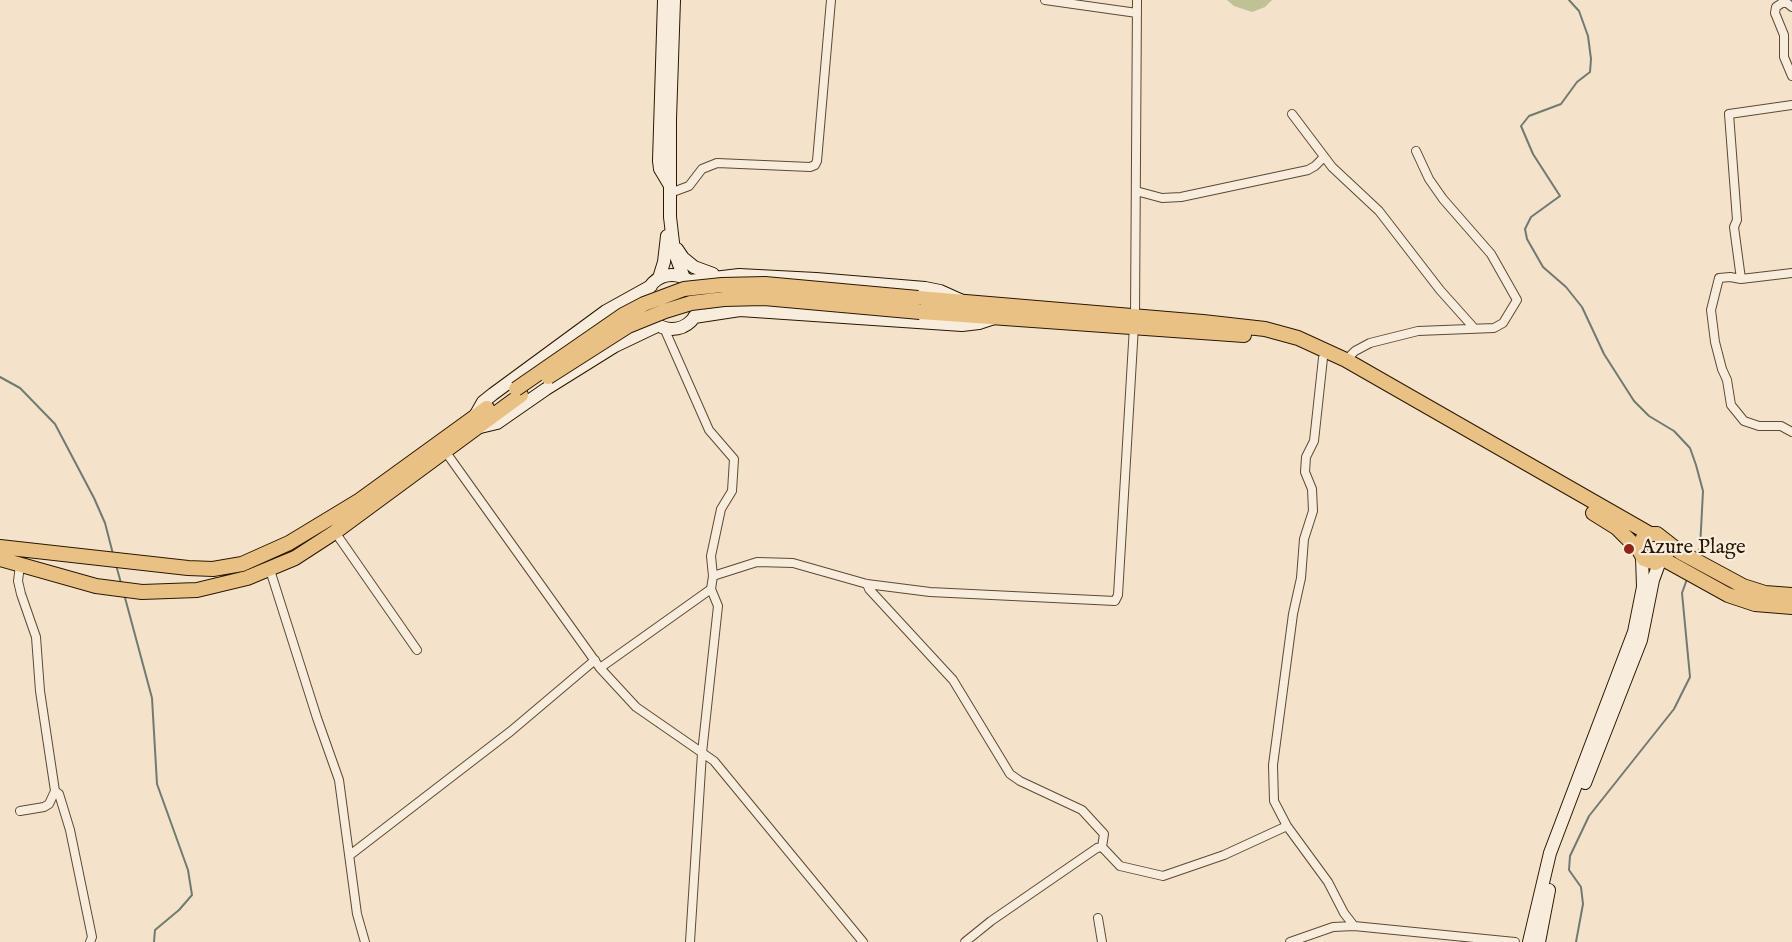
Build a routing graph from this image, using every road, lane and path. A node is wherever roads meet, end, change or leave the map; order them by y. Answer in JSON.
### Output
{"nodes":[{"id":1,"x":664,"y":0,"type":"edge"},
{"id":2,"x":674,"y":0,"type":"edge"},
{"id":3,"x":831,"y":0,"type":"edge"},
{"id":4,"x":1046,"y":0,"type":"edge"},
{"id":5,"x":1137,"y":0,"type":"edge"},
{"id":6,"x":1792,"y":7,"type":"edge"},
{"id":7,"x":1137,"y":12,"type":"junction"},
{"id":8,"x":1792,"y":76,"type":"edge"},
{"id":9,"x":1792,"y":105,"type":"edge"},
{"id":10,"x":1292,"y":114,"type":"dead end"},
{"id":11,"x":1416,"y":151,"type":"dead end"},
{"id":12,"x":1324,"y":157,"type":"junction"},
{"id":13,"x":670,"y":189,"type":"junction"},
{"id":14,"x":1136,"y":192,"type":"junction"},
{"id":15,"x":670,"y":217,"type":"junction"},
{"id":16,"x":672,"y":237,"type":"junction"},
{"id":17,"x":1792,"y":273,"type":"edge"},
{"id":18,"x":726,"y":276,"type":"junction"},
{"id":19,"x":1741,"y":279,"type":"junction"},
{"id":20,"x":687,"y":280,"type":"junction"},
{"id":21,"x":655,"y":282,"type":"junction"},
{"id":22,"x":960,"y":300,"type":"junction"},
{"id":23,"x":919,"y":305,"type":"junction"},
{"id":24,"x":694,"y":317,"type":"junction"},
{"id":25,"x":995,"y":318,"type":"junction"},
{"id":26,"x":1134,"y":321,"type":"junction"},
{"id":27,"x":662,"y":326,"type":"junction"},
{"id":28,"x":1474,"y":328,"type":"junction"},
{"id":29,"x":1323,"y":358,"type":"junction"},
{"id":30,"x":1346,"y":360,"type":"junction"},
{"id":31,"x":475,"y":423,"type":"junction"},
{"id":32,"x":1792,"y":432,"type":"edge"},
{"id":33,"x":445,"y":451,"type":"junction"},
{"id":34,"x":335,"y":532,"type":"junction"},
{"id":35,"x":1650,"y":534,"type":"junction"},
{"id":36,"x":0,"y":547,"type":"edge"},
{"id":37,"x":1641,"y":553,"type":"junction"},
{"id":38,"x":0,"y":559,"type":"edge"},
{"id":39,"x":1669,"y":559,"type":"junction"},
{"id":40,"x":20,"y":565,"type":"junction"},
{"id":41,"x":270,"y":570,"type":"junction"},
{"id":42,"x":1705,"y":574,"type":"junction"},
{"id":43,"x":713,"y":576,"type":"junction"},
{"id":44,"x":867,"y":584,"type":"junction"},
{"id":45,"x":711,"y":589,"type":"junction"},
{"id":46,"x":1792,"y":596,"type":"edge"},
{"id":47,"x":1792,"y":607,"type":"edge"},
{"id":48,"x":417,"y":650,"type":"dead end"},
{"id":49,"x":598,"y":664,"type":"junction"},
{"id":50,"x":702,"y":753,"type":"junction"},
{"id":51,"x":55,"y":791,"type":"junction"},
{"id":52,"x":20,"y":811,"type":"dead end"},
{"id":53,"x":1287,"y":825,"type":"junction"},
{"id":54,"x":1102,"y":847,"type":"junction"},
{"id":55,"x":350,"y":855,"type":"junction"},
{"id":56,"x":1098,"y":918,"type":"dead end"},
{"id":57,"x":1354,"y":926,"type":"junction"},
{"id":58,"x":90,"y":942,"type":"edge"},
{"id":59,"x":365,"y":942,"type":"edge"},
{"id":60,"x":690,"y":942,"type":"edge"},
{"id":61,"x":863,"y":942,"type":"edge"},
{"id":62,"x":965,"y":942,"type":"edge"},
{"id":63,"x":1102,"y":942,"type":"edge"},
{"id":64,"x":1290,"y":942,"type":"edge"},
{"id":65,"x":1515,"y":942,"type":"edge"},
{"id":66,"x":1529,"y":942,"type":"edge"},
{"id":67,"x":1539,"y":942,"type":"edge"}],
"edges":[{"from":1,"to":13,"type":"main road"},
{"from":2,"to":13,"type":"main road"},
{"from":3,"to":13,"type":"street"},
{"from":4,"to":7,"type":"street"},
{"from":5,"to":7,"type":"street"},
{"from":6,"to":8,"type":"street"},
{"from":7,"to":14,"type":"street"},
{"from":9,"to":19,"type":"street"},
{"from":10,"to":12,"type":"street"},
{"from":11,"to":28,"type":"street"},
{"from":12,"to":14,"type":"street"},
{"from":12,"to":28,"type":"street"},
{"from":13,"to":15,"type":"main road"},
{"from":14,"to":26,"type":"street"},
{"from":15,"to":16,"type":"main road"},
{"from":15,"to":21,"type":"main road"},
{"from":16,"to":18,"type":"main road"},
{"from":16,"to":20,"type":"main road"},
{"from":17,"to":19,"type":"street"},
{"from":18,"to":20,"type":"main road"},
{"from":18,"to":22,"type":"main road"},
{"from":19,"to":32,"type":"street"},
{"from":20,"to":21,"type":"main road"},
{"from":20,"to":24,"type":"main road"},
{"from":21,"to":27,"type":"main road"},
{"from":21,"to":31,"type":"main road"},
{"from":22,"to":23,"type":"highway"},
{"from":22,"to":26,"type":"highway"},
{"from":23,"to":25,"type":"highway"},
{"from":23,"to":31,"type":"highway","bridge":true},
{"from":24,"to":25,"type":"main road"},
{"from":24,"to":27,"type":"main road"},
{"from":25,"to":26,"type":"highway"},
{"from":26,"to":29,"type":"highway"},
{"from":26,"to":30,"type":"highway"},
{"from":26,"to":44,"type":"street"},
{"from":27,"to":31,"type":"main road"},
{"from":27,"to":43,"type":"street"},
{"from":28,"to":30,"type":"street"},
{"from":29,"to":37,"type":"highway"},
{"from":29,"to":53,"type":"street"},
{"from":30,"to":35,"type":"highway"},
{"from":31,"to":33,"type":"highway"},
{"from":31,"to":36,"type":"highway"},
{"from":33,"to":34,"type":"highway"},
{"from":33,"to":49,"type":"street"},
{"from":34,"to":41,"type":"highway"},
{"from":34,"to":48,"type":"street"},
{"from":35,"to":37,"type":"highway"},
{"from":35,"to":39,"type":"highway"},
{"from":37,"to":39,"type":"highway"},
{"from":37,"to":66,"type":"main road"},
{"from":38,"to":40,"type":"highway"},
{"from":39,"to":42,"type":"highway"},
{"from":39,"to":67,"type":"main road"},
{"from":40,"to":41,"type":"highway"},
{"from":40,"to":51,"type":"street"},
{"from":41,"to":55,"type":"street"},
{"from":42,"to":46,"type":"highway"},
{"from":42,"to":47,"type":"highway"},
{"from":43,"to":44,"type":"street"},
{"from":43,"to":45,"type":"street"},
{"from":44,"to":54,"type":"street"},
{"from":45,"to":49,"type":"street"},
{"from":45,"to":50,"type":"street"},
{"from":49,"to":50,"type":"street"},
{"from":49,"to":55,"type":"street"},
{"from":50,"to":60,"type":"street"},
{"from":50,"to":61,"type":"street"},
{"from":51,"to":52,"type":"street"},
{"from":51,"to":58,"type":"street"},
{"from":53,"to":54,"type":"street"},
{"from":53,"to":57,"type":"street"},
{"from":54,"to":62,"type":"street"},
{"from":55,"to":59,"type":"street"},
{"from":56,"to":63,"type":"street"},
{"from":57,"to":64,"type":"street"},
{"from":57,"to":65,"type":"street"}]}
